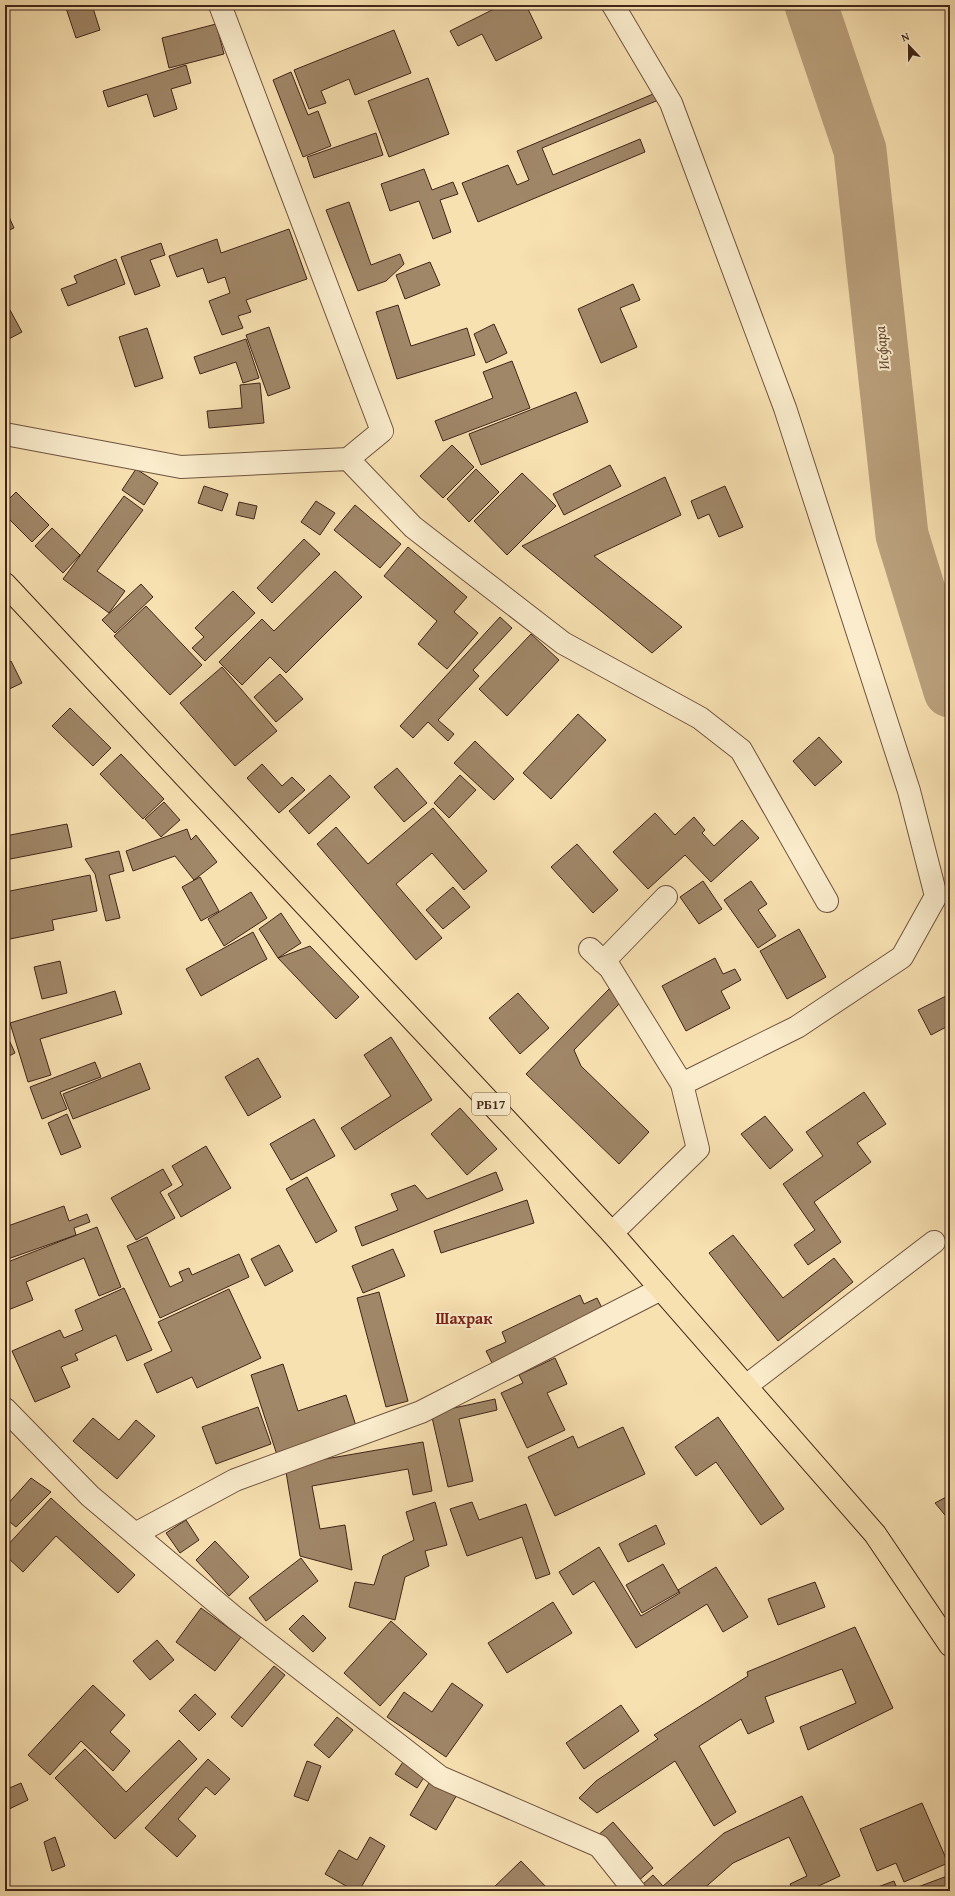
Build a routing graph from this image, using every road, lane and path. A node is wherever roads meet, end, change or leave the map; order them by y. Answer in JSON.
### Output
{"nodes":[{"id":1,"x":220,"y":5,"type":"edge"},
{"id":2,"x":613,"y":5,"type":"edge"},
{"id":3,"x":5,"y":434,"type":"edge"},
{"id":4,"x":348,"y":459,"type":"junction"},
{"id":5,"x":5,"y":584,"type":"edge"},
{"id":6,"x":666,"y":897,"type":"dead end"},
{"id":7,"x":827,"y":901,"type":"dead end"},
{"id":8,"x":682,"y":1084,"type":"junction"},
{"id":9,"x":612,"y":1234,"type":"junction"},
{"id":10,"x":934,"y":1242,"type":"dead end"},
{"id":11,"x":661,"y":1289,"type":"junction"},
{"id":12,"x":746,"y":1386,"type":"junction"},
{"id":13,"x":5,"y":1409,"type":"edge"},
{"id":14,"x":135,"y":1534,"type":"junction"},
{"id":15,"x":950,"y":1646,"type":"edge"},
{"id":16,"x":635,"y":1891,"type":"edge"}],
"edges":[{"from":1,"to":4,"type":"street"},
{"from":2,"to":8,"type":"street"},
{"from":3,"to":4,"type":"street"},
{"from":4,"to":7,"type":"street"},
{"from":5,"to":9,"type":"main road","number":"РБ17"},
{"from":6,"to":8,"type":"street"},
{"from":8,"to":9,"type":"street"},
{"from":9,"to":11,"type":"main road","number":"РБ17"},
{"from":10,"to":12,"type":"street"},
{"from":11,"to":12,"type":"main road","number":"РБ17"},
{"from":11,"to":14,"type":"street"},
{"from":12,"to":15,"type":"main road","number":"РБ17"},
{"from":13,"to":14,"type":"street"},
{"from":14,"to":16,"type":"street"}]}
